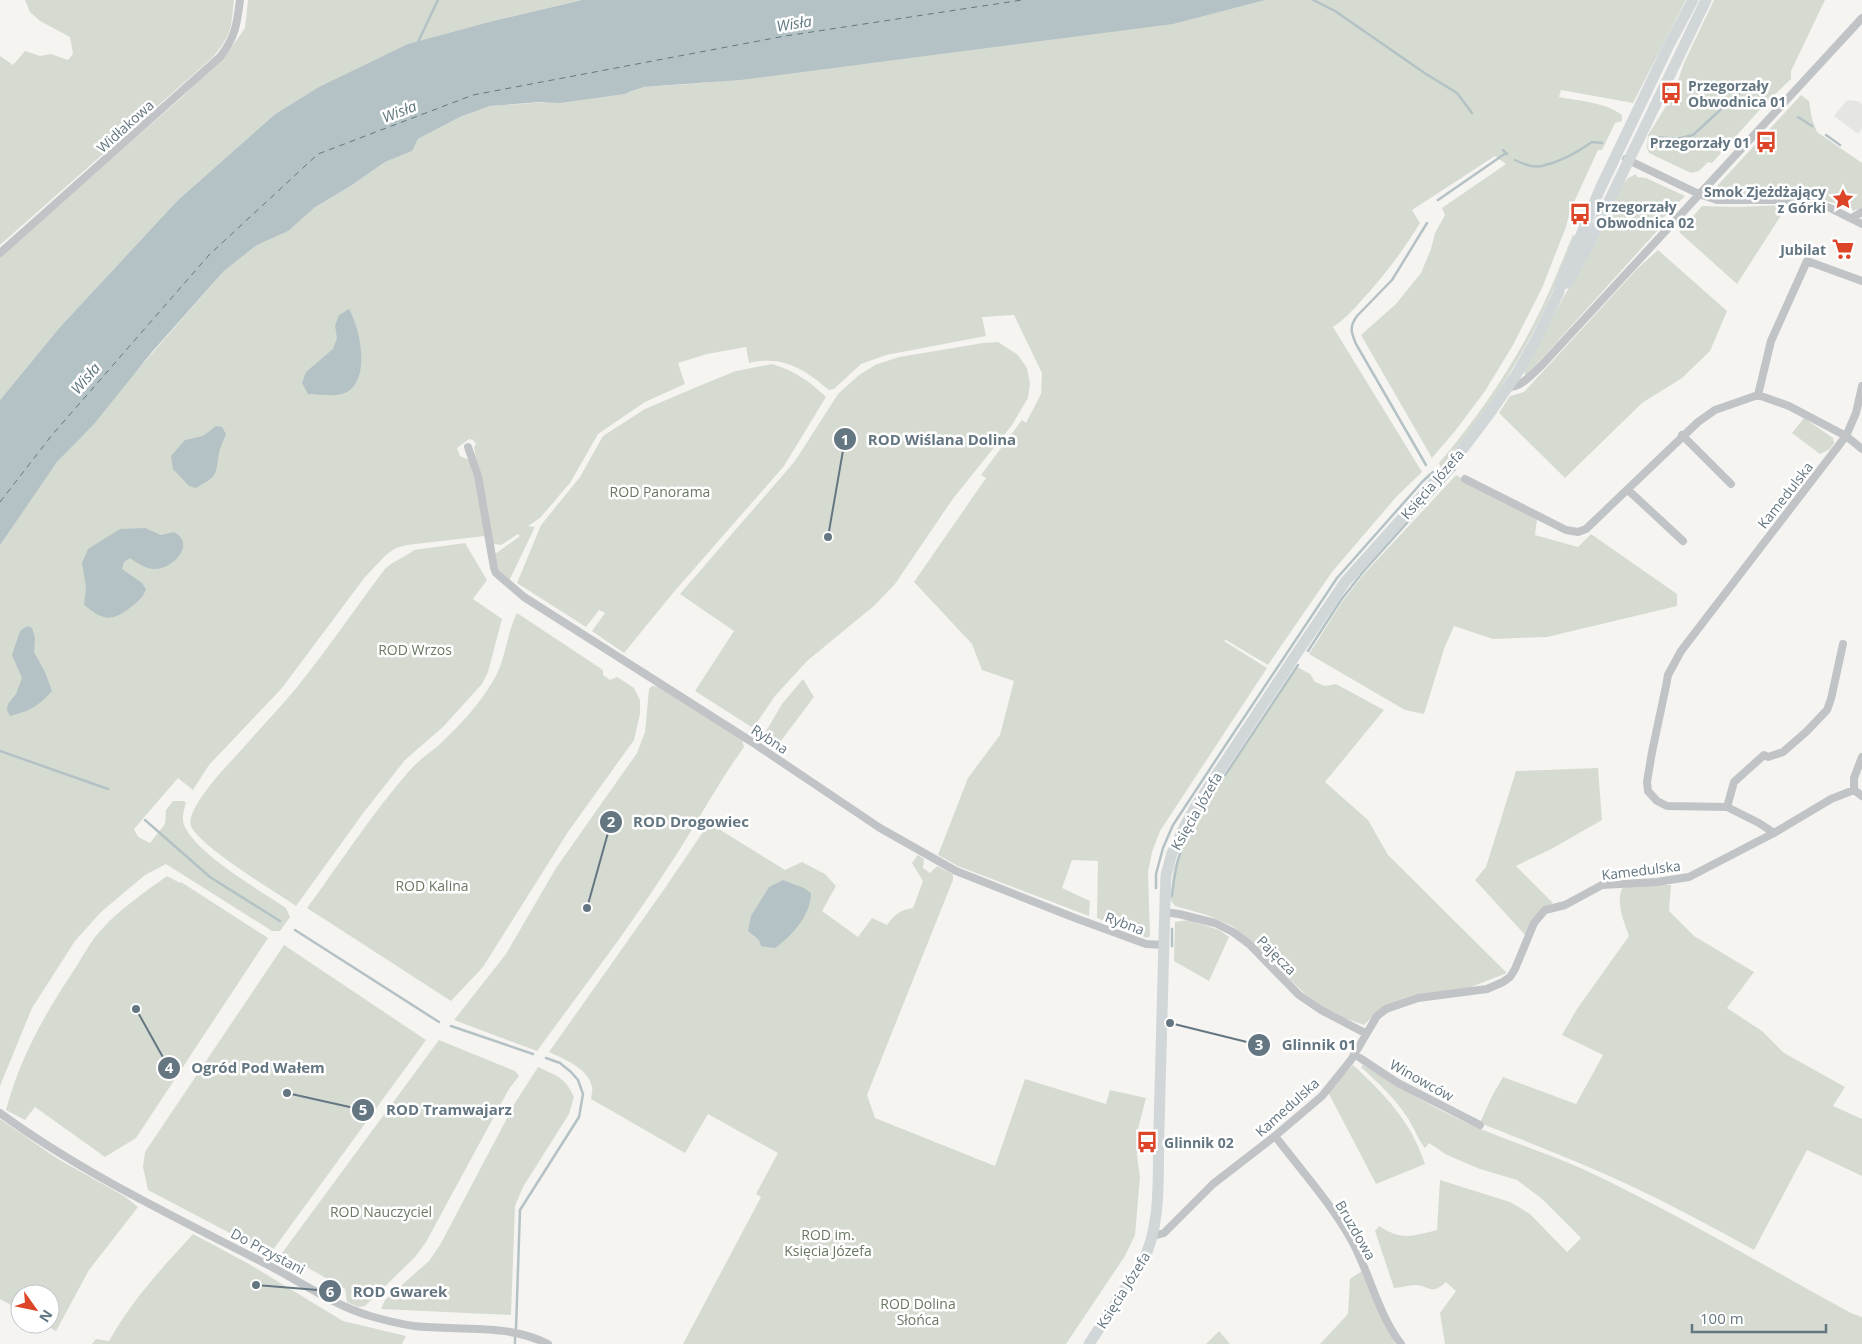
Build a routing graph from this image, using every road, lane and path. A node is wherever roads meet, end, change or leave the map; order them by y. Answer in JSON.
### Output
{"nodes":[{"id":1,"x":240,"y":0,"type":"edge"},
{"id":2,"x":1693,"y":0,"type":"edge"},
{"id":3,"x":1706,"y":0,"type":"edge"},
{"id":4,"x":1862,"y":18,"type":"edge"},
{"id":5,"x":1617,"y":155,"type":"junction"},
{"id":6,"x":1629,"y":160,"type":"junction"},
{"id":7,"x":1699,"y":194,"type":"junction"},
{"id":8,"x":1862,"y":212,"type":"edge"},
{"id":9,"x":1852,"y":218,"type":"junction"},
{"id":10,"x":1862,"y":224,"type":"edge"},
{"id":11,"x":0,"y":253,"type":"edge"},
{"id":12,"x":1862,"y":280,"type":"edge"},
{"id":13,"x":1558,"y":294,"type":"junction"},
{"id":14,"x":1508,"y":386,"type":"junction"},
{"id":15,"x":1862,"y":386,"type":"edge"},
{"id":16,"x":1758,"y":395,"type":"junction"},
{"id":17,"x":1682,"y":435,"type":"junction"},
{"id":18,"x":1846,"y":436,"type":"junction"},
{"id":19,"x":468,"y":447,"type":"dead end"},
{"id":20,"x":1862,"y":449,"type":"edge"},
{"id":21,"x":1465,"y":479,"type":"dead end"},
{"id":22,"x":1731,"y":484,"type":"dead end"},
{"id":23,"x":1628,"y":490,"type":"junction"},
{"id":24,"x":1684,"y":541,"type":"dead end"},
{"id":25,"x":1843,"y":644,"type":"dead end"},
{"id":26,"x":1862,"y":757,"type":"edge"},
{"id":27,"x":1854,"y":790,"type":"junction"},
{"id":28,"x":1862,"y":796,"type":"edge"},
{"id":29,"x":1727,"y":807,"type":"junction"},
{"id":30,"x":1774,"y":833,"type":"junction"},
{"id":31,"x":1164,"y":912,"type":"junction"},
{"id":32,"x":1164,"y":945,"type":"junction"},
{"id":33,"x":1365,"y":1033,"type":"junction"},
{"id":34,"x":1354,"y":1054,"type":"junction"},
{"id":35,"x":0,"y":1113,"type":"edge"},
{"id":36,"x":1480,"y":1126,"type":"dead end"},
{"id":37,"x":1275,"y":1136,"type":"junction"},
{"id":38,"x":1153,"y":1236,"type":"junction"},
{"id":39,"x":548,"y":1344,"type":"edge"},
{"id":40,"x":1089,"y":1344,"type":"edge"},
{"id":41,"x":1402,"y":1344,"type":"edge"}],
"edges":[{"from":1,"to":11,"type":"street","name":"Widłakowa"},
{"from":2,"to":5,"type":"main road","name":"Księcia Józefa"},
{"from":3,"to":6,"type":"main road","name":"Księcia Józefa"},
{"from":4,"to":7,"type":"street"},
{"from":5,"to":6,"type":"street"},
{"from":5,"to":13,"type":"main road","name":"Księcia Józefa"},
{"from":6,"to":7,"type":"street"},
{"from":6,"to":13,"type":"main road","name":"Księcia Józefa"},
{"from":7,"to":9,"type":"street"},
{"from":7,"to":14,"type":"street"},
{"from":8,"to":9,"type":"street"},
{"from":9,"to":10,"type":"street"},
{"from":12,"to":16,"type":"street"},
{"from":13,"to":14,"type":"main road","name":"Księcia Józefa"},
{"from":14,"to":31,"type":"main road","name":"Księcia Józefa"},
{"from":15,"to":18,"type":"street"},
{"from":16,"to":17,"type":"street"},
{"from":16,"to":18,"type":"street"},
{"from":17,"to":22,"type":"street"},
{"from":17,"to":23,"type":"street"},
{"from":18,"to":20,"type":"street"},
{"from":18,"to":29,"type":"street","name":"Kamedulska"},
{"from":19,"to":32,"type":"street","name":"Rybna"},
{"from":21,"to":23,"type":"street"},
{"from":23,"to":24,"type":"street"},
{"from":25,"to":29,"type":"street"},
{"from":26,"to":27,"type":"street"},
{"from":27,"to":28,"type":"street"},
{"from":27,"to":30,"type":"street"},
{"from":29,"to":30,"type":"street","name":"Kamedulska"},
{"from":30,"to":33,"type":"street","name":"Kamedulska"},
{"from":31,"to":32,"type":"main road","name":"Księcia Józefa"},
{"from":31,"to":33,"type":"street","name":"Pajęcza"},
{"from":32,"to":38,"type":"main road","name":"Księcia Józefa"},
{"from":33,"to":34,"type":"street","name":"Kamedulska"},
{"from":34,"to":36,"type":"street","name":"Winowców"},
{"from":34,"to":37,"type":"street","name":"Kamedulska"},
{"from":35,"to":39,"type":"street","name":"Do Przystani"},
{"from":37,"to":38,"type":"street","name":"Kamedulska"},
{"from":37,"to":41,"type":"street","name":"Bruzdowa"},
{"from":38,"to":40,"type":"main road","name":"Księcia Józefa"}]}
